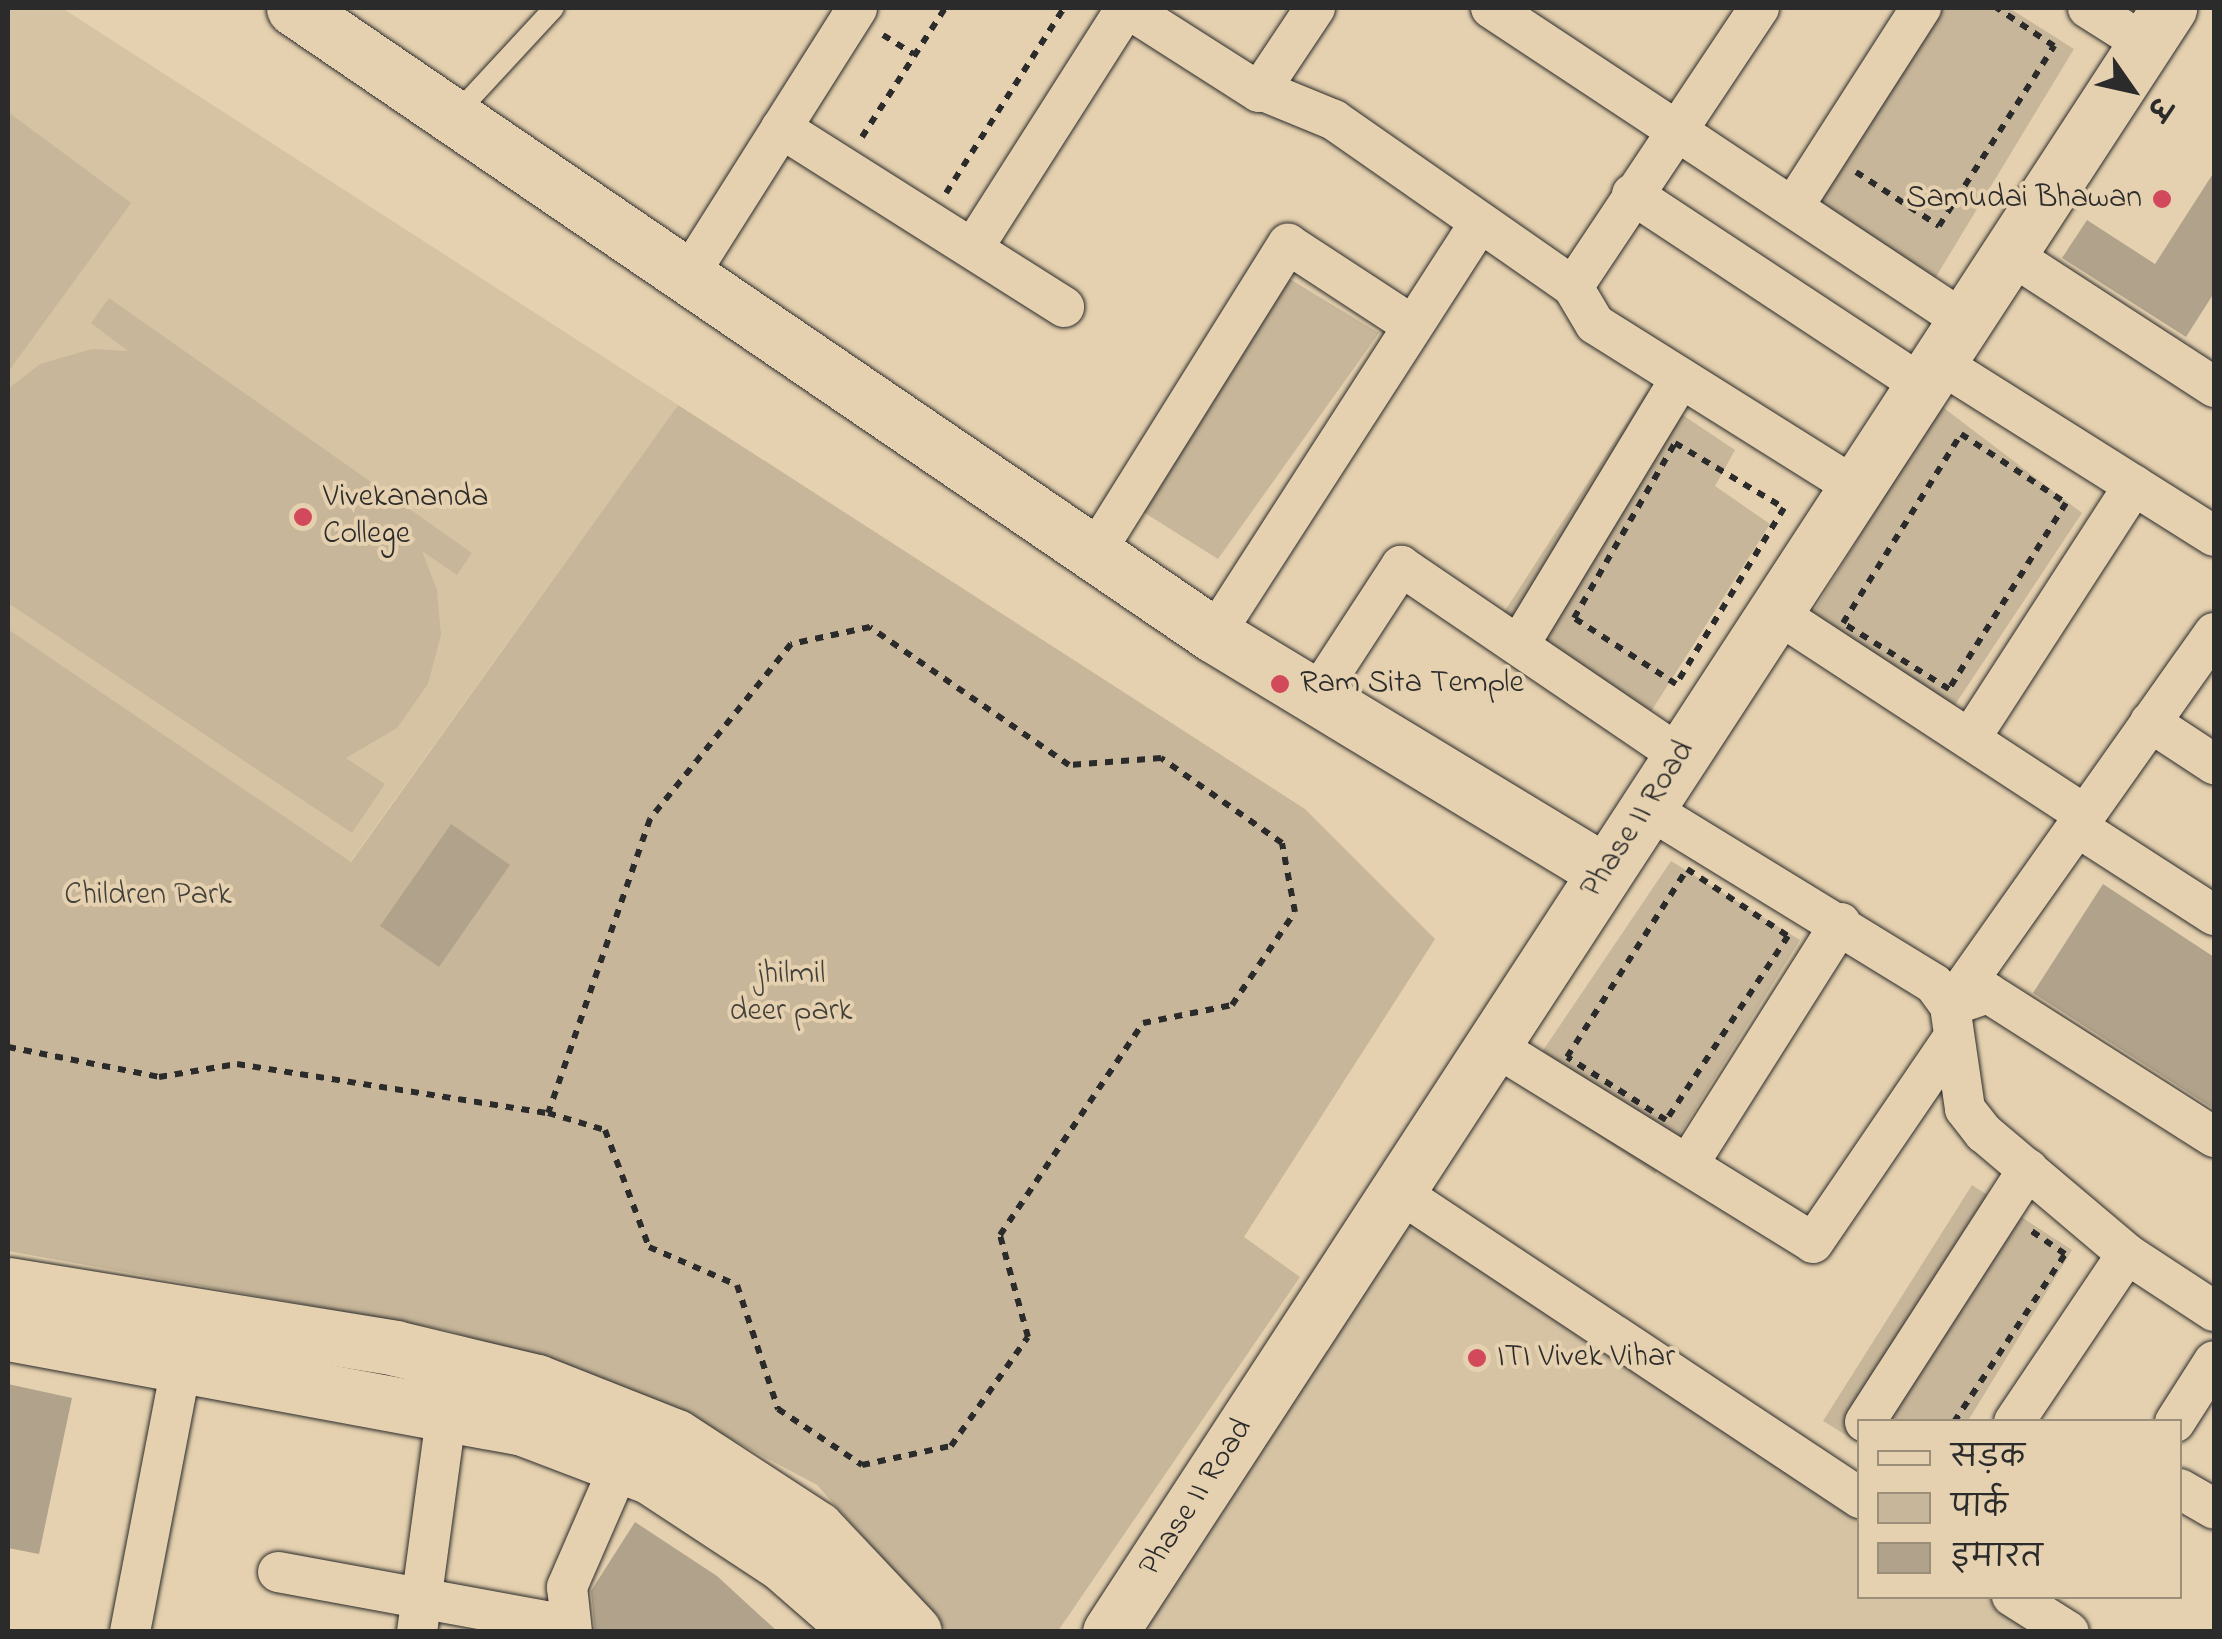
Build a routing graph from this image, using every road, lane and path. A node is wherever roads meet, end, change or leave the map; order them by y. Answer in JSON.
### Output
{"nodes":[{"id":1,"x":294,"y":8,"type":"edge"},
{"id":2,"x":554,"y":8,"type":"edge"},
{"id":3,"x":857,"y":8,"type":"edge"},
{"id":4,"x":945,"y":8,"type":"edge"},
{"id":5,"x":1064,"y":8,"type":"edge"},
{"id":6,"x":1127,"y":8,"type":"edge"},
{"id":7,"x":1315,"y":8,"type":"edge"},
{"id":8,"x":1491,"y":8,"type":"edge"},
{"id":9,"x":1759,"y":8,"type":"edge"},
{"id":10,"x":1920,"y":8,"type":"edge"},
{"id":11,"x":1997,"y":8,"type":"edge"},
{"id":12,"x":2088,"y":8,"type":"edge"},
{"id":13,"x":2157,"y":26,"type":"edge"},
{"id":14,"x":1261,"y":90,"type":"junction"},
{"id":15,"x":453,"y":118,"type":"junction"},
{"id":16,"x":782,"y":128,"type":"junction"},
{"id":17,"x":1676,"y":129,"type":"junction"},
{"id":18,"x":854,"y":150,"type":"dead end"},
{"id":19,"x":1842,"y":163,"type":"dead end"},
{"id":20,"x":1632,"y":194,"type":"junction"},
{"id":21,"x":940,"y":202,"type":"dead end"},
{"id":22,"x":1793,"y":207,"type":"junction"},
{"id":23,"x":1480,"y":222,"type":"junction"},
{"id":24,"x":973,"y":248,"type":"junction"},
{"id":25,"x":2008,"y":253,"type":"junction"},
{"id":26,"x":686,"y":279,"type":"junction"},
{"id":27,"x":1573,"y":287,"type":"junction"},
{"id":28,"x":1064,"y":306,"type":"dead end"},
{"id":29,"x":1412,"y":325,"type":"junction"},
{"id":30,"x":1942,"y":356,"type":"junction"},
{"id":31,"x":1681,"y":378,"type":"junction"},
{"id":32,"x":2214,"y":387,"type":"edge"},
{"id":33,"x":1723,"y":471,"type":"joint"},
{"id":34,"x":2134,"y":485,"type":"junction"},
{"id":35,"x":1856,"y":488,"type":"junction"},
{"id":36,"x":2214,"y":536,"type":"edge"},
{"id":37,"x":1094,"y":554,"type":"junction"},
{"id":38,"x":1774,"y":612,"type":"junction"},
{"id":39,"x":2214,"y":633,"type":"edge"},
{"id":40,"x":1214,"y":635,"type":"junction"},
{"id":41,"x":1518,"y":645,"type":"junction"},
{"id":42,"x":1912,"y":667,"type":"joint"},
{"id":43,"x":1315,"y":698,"type":"junction"},
{"id":44,"x":2150,"y":722,"type":"junction"},
{"id":45,"x":1971,"y":738,"type":"junction"},
{"id":46,"x":1681,"y":756,"type":"junction"},
{"id":47,"x":2214,"y":764,"type":"edge"},
{"id":48,"x":1647,"y":808,"type":"junction"},
{"id":49,"x":2084,"y":814,"type":"junction"},
{"id":50,"x":1605,"y":872,"type":"junction"},
{"id":51,"x":2214,"y":915,"type":"edge"},
{"id":52,"x":1841,"y":923,"type":"junction"},
{"id":53,"x":1951,"y":1022,"type":"junction"},
{"id":54,"x":1730,"y":1027,"type":"joint"},
{"id":55,"x":1493,"y":1044,"type":"junction"},
{"id":56,"x":8,"y":1047,"type":"edge"},
{"id":57,"x":548,"y":1113,"type":"junction"},
{"id":58,"x":2214,"y":1136,"type":"edge"},
{"id":59,"x":1688,"y":1163,"type":"junction"},
{"id":60,"x":2028,"y":1169,"type":"junction"},
{"id":61,"x":1397,"y":1191,"type":"junction"},
{"id":62,"x":2127,"y":1254,"type":"junction"},
{"id":63,"x":8,"y":1285,"type":"edge"},
{"id":64,"x":2214,"y":1311,"type":"edge"},
{"id":65,"x":8,"y":1333,"type":"edge"},
{"id":66,"x":187,"y":1339,"type":"junction"},
{"id":67,"x":2008,"y":1340,"type":"dead end"},
{"id":68,"x":2214,"y":1361,"type":"edge"},
{"id":69,"x":447,"y":1411,"type":"junction"},
{"id":70,"x":1868,"y":1419,"type":"edge"},
{"id":71,"x":1956,"y":1419,"type":"edge"},
{"id":72,"x":2016,"y":1419,"type":"edge"},
{"id":73,"x":2177,"y":1419,"type":"edge"},
{"id":74,"x":1857,"y":1442,"type":"edge"},
{"id":75,"x":620,"y":1465,"type":"junction"},
{"id":76,"x":1844,"y":1488,"type":"edge"},
{"id":77,"x":2182,"y":1491,"type":"edge"},
{"id":78,"x":2214,"y":1510,"type":"edge"},
{"id":79,"x":278,"y":1572,"type":"dead end"},
{"id":80,"x":2017,"y":1599,"type":"edge"},
{"id":81,"x":420,"y":1612,"type":"edge"},
{"id":82,"x":570,"y":1628,"type":"edge"},
{"id":83,"x":130,"y":1632,"type":"edge"},
{"id":84,"x":860,"y":1632,"type":"edge"},
{"id":85,"x":914,"y":1632,"type":"edge"},
{"id":86,"x":1110,"y":1632,"type":"edge"},
{"id":87,"x":2069,"y":1632,"type":"edge"}],
"edges":[{"from":1,"to":15,"type":"street"},
{"from":2,"to":15,"type":"lane"},
{"from":3,"to":16,"type":"street"},
{"from":4,"to":18,"type":"path"},
{"from":5,"to":21,"type":"path"},
{"from":6,"to":14,"type":"street"},
{"from":6,"to":24,"type":"street"},
{"from":7,"to":14,"type":"street"},
{"from":8,"to":17,"type":"street"},
{"from":9,"to":17,"type":"street"},
{"from":10,"to":22,"type":"street"},
{"from":11,"to":19,"type":"path"},
{"from":12,"to":13,"type":"street"},
{"from":13,"to":25,"type":"street","name":"Phase II Road"},
{"from":14,"to":23,"type":"street"},
{"from":15,"to":26,"type":"street"},
{"from":16,"to":24,"type":"street"},
{"from":16,"to":26,"type":"street"},
{"from":17,"to":20,"type":"street"},
{"from":17,"to":22,"type":"street"},
{"from":20,"to":27,"type":"street"},
{"from":20,"to":30,"type":"street"},
{"from":22,"to":30,"type":"street"},
{"from":23,"to":27,"type":"street"},
{"from":23,"to":29,"type":"street"},
{"from":24,"to":28,"type":"street"},
{"from":25,"to":30,"type":"street","name":"Phase II Road"},
{"from":25,"to":32,"type":"street"},
{"from":26,"to":37,"type":"street"},
{"from":27,"to":31,"type":"street"},
{"from":29,"to":37,"type":"street"},
{"from":29,"to":40,"type":"street"},
{"from":30,"to":34,"type":"street"},
{"from":30,"to":35,"type":"street","name":"Phase II Road"},
{"from":31,"to":35,"type":"street"},
{"from":31,"to":41,"type":"street"},
{"from":33,"to":33,"type":"path"},
{"from":34,"to":36,"type":"street"},
{"from":34,"to":45,"type":"street"},
{"from":35,"to":38,"type":"street","name":"Phase II Road"},
{"from":37,"to":40,"type":"street"},
{"from":38,"to":45,"type":"street"},
{"from":38,"to":46,"type":"street","name":"Phase II Road"},
{"from":39,"to":44,"type":"street"},
{"from":40,"to":43,"type":"street"},
{"from":41,"to":43,"type":"street"},
{"from":41,"to":46,"type":"street"},
{"from":42,"to":42,"type":"path"},
{"from":43,"to":50,"type":"street"},
{"from":44,"to":47,"type":"street"},
{"from":44,"to":49,"type":"street"},
{"from":45,"to":49,"type":"street"},
{"from":46,"to":48,"type":"street","name":"Phase II Road"},
{"from":48,"to":50,"type":"street","name":"Phase II Road"},
{"from":48,"to":52,"type":"street"},
{"from":49,"to":51,"type":"street"},
{"from":49,"to":53,"type":"street"},
{"from":50,"to":55,"type":"street","name":"Phase II Road"},
{"from":52,"to":53,"type":"street"},
{"from":52,"to":59,"type":"street"},
{"from":53,"to":58,"type":"street"},
{"from":53,"to":59,"type":"street"},
{"from":53,"to":60,"type":"street"},
{"from":54,"to":54,"type":"path"},
{"from":55,"to":59,"type":"street"},
{"from":55,"to":61,"type":"street","name":"Phase II Road"},
{"from":56,"to":57,"type":"path"},
{"from":57,"to":57,"type":"path"},
{"from":60,"to":62,"type":"street"},
{"from":60,"to":70,"type":"street"},
{"from":61,"to":76,"type":"street"},
{"from":61,"to":86,"type":"street","name":"Phase II Road"},
{"from":62,"to":64,"type":"street"},
{"from":62,"to":72,"type":"street"},
{"from":63,"to":66,"type":"street"},
{"from":65,"to":66,"type":"street"},
{"from":66,"to":69,"type":"street"},
{"from":66,"to":83,"type":"street"},
{"from":66,"to":85,"type":"street"},
{"from":67,"to":71,"type":"path"},
{"from":68,"to":73,"type":"street"},
{"from":69,"to":75,"type":"street"},
{"from":69,"to":81,"type":"street"},
{"from":74,"to":76,"type":"street"},
{"from":75,"to":82,"type":"street"},
{"from":75,"to":84,"type":"street"},
{"from":77,"to":78,"type":"street"},
{"from":79,"to":81,"type":"street"},
{"from":80,"to":87,"type":"street"},
{"from":81,"to":82,"type":"street"}]}
